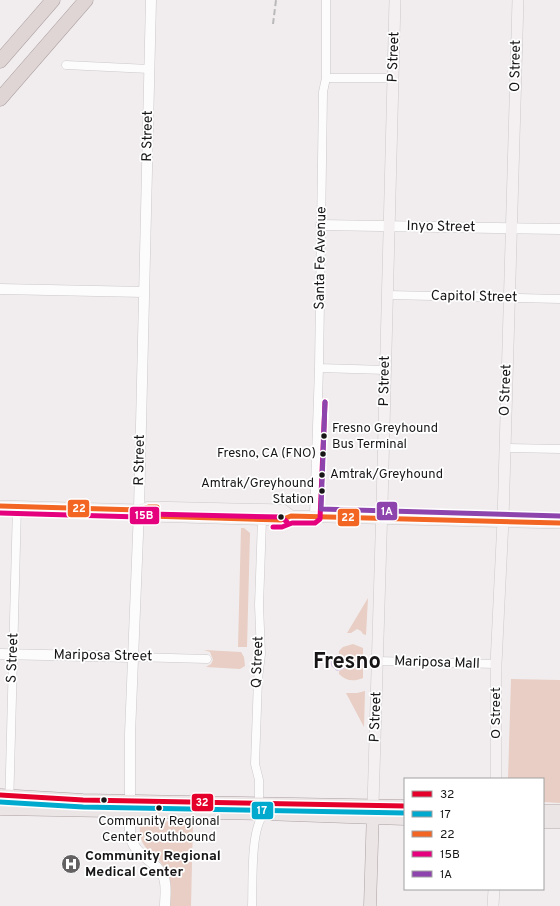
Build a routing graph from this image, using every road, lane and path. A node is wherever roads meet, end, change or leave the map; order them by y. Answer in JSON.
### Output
{"nodes":[{"id":1,"x":53,"y":0,"type":"edge"},
{"id":2,"x":86,"y":0,"type":"edge"},
{"id":3,"x":151,"y":0,"type":"edge"},
{"id":4,"x":326,"y":0,"type":"edge"},
{"id":5,"x":395,"y":0,"type":"edge"},
{"id":6,"x":518,"y":0,"type":"edge"},
{"id":7,"x":0,"y":61,"type":"edge"},
{"id":8,"x":66,"y":65,"type":"dead end"},
{"id":9,"x":149,"y":69,"type":"junction"},
{"id":10,"x":326,"y":78,"type":"junction"},
{"id":11,"x":393,"y":78,"type":"junction"},
{"id":12,"x":0,"y":99,"type":"edge"},
{"id":13,"x":321,"y":225,"type":"junction"},
{"id":14,"x":389,"y":226,"type":"junction"},
{"id":15,"x":511,"y":228,"type":"junction"},
{"id":16,"x":560,"y":229,"type":"edge"},
{"id":17,"x":0,"y":289,"type":"edge"},
{"id":18,"x":144,"y":292,"type":"junction"},
{"id":19,"x":388,"y":295,"type":"junction"},
{"id":20,"x":509,"y":298,"type":"junction"},
{"id":21,"x":560,"y":299,"type":"edge"},
{"id":22,"x":320,"y":368,"type":"junction"},
{"id":23,"x":386,"y":370,"type":"junction"},
{"id":24,"x":505,"y":448,"type":"junction"},
{"id":25,"x":560,"y":449,"type":"edge"},
{"id":26,"x":0,"y":506,"type":"edge"},
{"id":27,"x":17,"y":506,"type":"junction"},
{"id":28,"x":139,"y":510,"type":"junction"},
{"id":29,"x":291,"y":516,"type":"junction"},
{"id":30,"x":314,"y":516,"type":"junction"},
{"id":31,"x":382,"y":518,"type":"junction"},
{"id":32,"x":262,"y":520,"type":"junction"},
{"id":33,"x":504,"y":520,"type":"junction"},
{"id":34,"x":560,"y":522,"type":"edge"},
{"id":35,"x":0,"y":654,"type":"edge"},
{"id":36,"x":13,"y":654,"type":"junction"},
{"id":37,"x":134,"y":657,"type":"junction"},
{"id":38,"x":206,"y":659,"type":"dead end"},
{"id":39,"x":377,"y":661,"type":"junction"},
{"id":40,"x":496,"y":664,"type":"junction"},
{"id":41,"x":496,"y":778,"type":"edge"},
{"id":42,"x":5,"y":795,"type":"edge"},
{"id":43,"x":259,"y":803,"type":"junction"},
{"id":44,"x":373,"y":805,"type":"junction"},
{"id":45,"x":130,"y":806,"type":"junction"},
{"id":46,"x":404,"y":806,"type":"edge"},
{"id":47,"x":5,"y":810,"type":"edge"},
{"id":48,"x":544,"y":810,"type":"edge"},
{"id":49,"x":560,"y":811,"type":"edge"},
{"id":50,"x":264,"y":814,"type":"junction"},
{"id":51,"x":372,"y":817,"type":"junction"},
{"id":52,"x":404,"y":819,"type":"edge"},
{"id":53,"x":544,"y":822,"type":"edge"},
{"id":54,"x":560,"y":822,"type":"edge"},
{"id":55,"x":494,"y":890,"type":"edge"},
{"id":56,"x":165,"y":906,"type":"edge"},
{"id":57,"x":252,"y":906,"type":"edge"},
{"id":58,"x":370,"y":906,"type":"edge"},
{"id":59,"x":493,"y":906,"type":"edge"}],
"edges":[{"from":1,"to":7,"type":"highway"},
{"from":2,"to":12,"type":"highway"},
{"from":3,"to":9,"type":"street","name":"R Street"},
{"from":4,"to":10,"type":"street","name":"Santa Fe Avenue"},
{"from":5,"to":11,"type":"main road","name":"P Street"},
{"from":6,"to":15,"type":"main road","name":"O Street"},
{"from":8,"to":9,"type":"street"},
{"from":9,"to":18,"type":"street","name":"R Street"},
{"from":10,"to":11,"type":"street"},
{"from":10,"to":13,"type":"street","name":"Santa Fe Avenue"},
{"from":11,"to":14,"type":"main road","name":"P Street"},
{"from":13,"to":14,"type":"street","name":"Inyo Street"},
{"from":13,"to":22,"type":"street","name":"Santa Fe Avenue"},
{"from":14,"to":15,"type":"street","name":"Inyo Street"},
{"from":14,"to":19,"type":"main road","name":"P Street"},
{"from":15,"to":16,"type":"street","name":"Inyo Street"},
{"from":15,"to":20,"type":"main road","name":"O Street"},
{"from":17,"to":18,"type":"street"},
{"from":18,"to":28,"type":"street","name":"R Street"},
{"from":19,"to":20,"type":"street","name":"Capitol Street"},
{"from":19,"to":23,"type":"main road","name":"P Street"},
{"from":20,"to":21,"type":"street","name":"Capitol Street"},
{"from":20,"to":24,"type":"main road","name":"O Street"},
{"from":22,"to":23,"type":"street"},
{"from":22,"to":30,"type":"street","name":"Santa Fe Avenue"},
{"from":23,"to":31,"type":"main road","name":"P Street"},
{"from":24,"to":25,"type":"street"},
{"from":24,"to":33,"type":"main road","name":"O Street"},
{"from":26,"to":27,"type":"main road"},
{"from":27,"to":28,"type":"main road"},
{"from":27,"to":36,"type":"street","name":"S Street"},
{"from":28,"to":29,"type":"main road"},
{"from":28,"to":32,"type":"main road"},
{"from":28,"to":37,"type":"street","name":"R Street"},
{"from":29,"to":30,"type":"main road"},
{"from":29,"to":32,"type":"main road"},
{"from":30,"to":31,"type":"main road"},
{"from":31,"to":33,"type":"main road"},
{"from":31,"to":39,"type":"main road","name":"P Street"},
{"from":32,"to":43,"type":"street","name":"Q Street"},
{"from":33,"to":34,"type":"main road"},
{"from":33,"to":40,"type":"main road","name":"O Street"},
{"from":35,"to":36,"type":"street","name":"Mariposa Street"},
{"from":36,"to":37,"type":"street","name":"Mariposa Street"},
{"from":36,"to":42,"type":"street","name":"S Street"},
{"from":37,"to":38,"type":"street","name":"Mariposa Street"},
{"from":37,"to":45,"type":"street","name":"R Street"},
{"from":39,"to":40,"type":"street","name":"Mariposa Mall"},
{"from":39,"to":44,"type":"main road","name":"P Street"},
{"from":40,"to":41,"type":"main road","name":"O Street"},
{"from":42,"to":45,"type":"main road"},
{"from":42,"to":47,"type":"street","name":"S Street"},
{"from":43,"to":44,"type":"main road"},
{"from":43,"to":45,"type":"main road"},
{"from":44,"to":46,"type":"main road"},
{"from":44,"to":51,"type":"main road","name":"P Street"},
{"from":45,"to":47,"type":"main road"},
{"from":45,"to":50,"type":"main road"},
{"from":45,"to":56,"type":"street","name":"R Street"},
{"from":48,"to":49,"type":"main road"},
{"from":50,"to":51,"type":"main road"},
{"from":50,"to":57,"type":"street"},
{"from":51,"to":52,"type":"main road"},
{"from":51,"to":58,"type":"main road","name":"P Street"},
{"from":53,"to":54,"type":"main road"},
{"from":55,"to":59,"type":"main road"}]}
